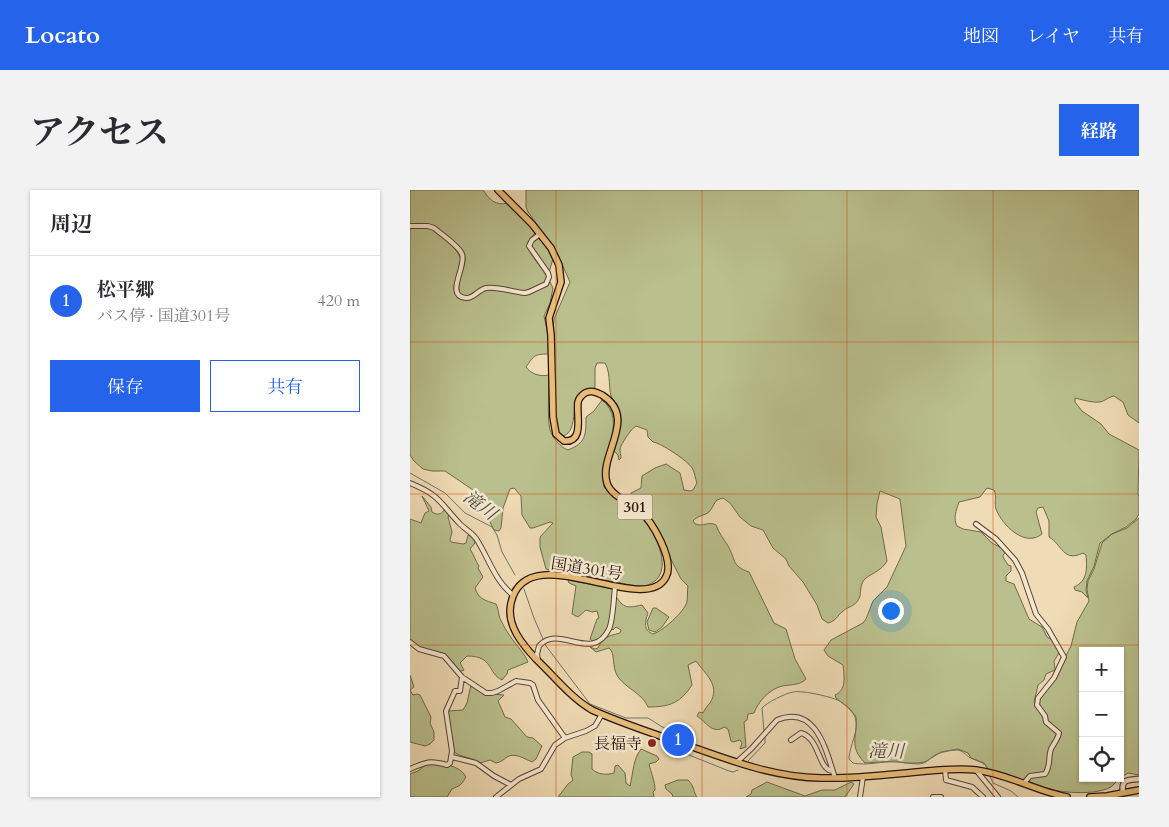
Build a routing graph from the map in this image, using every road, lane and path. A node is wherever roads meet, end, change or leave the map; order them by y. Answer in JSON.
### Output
{"nodes":[{"id":1,"x":498,"y":190,"type":"edge"},
{"id":2,"x":410,"y":226,"type":"edge"},
{"id":3,"x":540,"y":234,"type":"junction"},
{"id":4,"x":410,"y":483,"type":"edge"},
{"id":5,"x":976,"y":524,"type":"dead end"},
{"id":6,"x":615,"y":586,"type":"junction"},
{"id":7,"x":513,"y":595,"type":"junction"},
{"id":8,"x":410,"y":642,"type":"edge"},
{"id":9,"x":538,"y":661,"type":"junction"},
{"id":10,"x":462,"y":677,"type":"junction"},
{"id":11,"x":602,"y":714,"type":"junction"},
{"id":12,"x":565,"y":738,"type":"junction"},
{"id":13,"x":792,"y":740,"type":"dead end"},
{"id":14,"x":452,"y":757,"type":"junction"},
{"id":15,"x":736,"y":763,"type":"junction"},
{"id":16,"x":410,"y":769,"type":"edge"},
{"id":17,"x":945,"y":769,"type":"junction"},
{"id":18,"x":976,"y":770,"type":"junction"},
{"id":19,"x":834,"y":775,"type":"junction"},
{"id":20,"x":863,"y":776,"type":"junction"},
{"id":21,"x":1139,"y":779,"type":"edge"},
{"id":22,"x":1024,"y":783,"type":"junction"},
{"id":23,"x":511,"y":785,"type":"junction"},
{"id":24,"x":1139,"y":790,"type":"edge"},
{"id":25,"x":1123,"y":793,"type":"junction"},
{"id":26,"x":496,"y":797,"type":"edge"},
{"id":27,"x":860,"y":797,"type":"edge"},
{"id":28,"x":933,"y":797,"type":"edge"},
{"id":29,"x":941,"y":797,"type":"edge"},
{"id":30,"x":983,"y":797,"type":"edge"},
{"id":31,"x":998,"y":797,"type":"edge"},
{"id":32,"x":1067,"y":797,"type":"edge"},
{"id":33,"x":1090,"y":797,"type":"edge"},
{"id":34,"x":1098,"y":797,"type":"edge"}],
"edges":[{"from":1,"to":3,"type":"highway","name":"国道301号","number":"301"},
{"from":2,"to":3,"type":"street"},
{"from":3,"to":6,"type":"highway","name":"国道301号","number":"301"},
{"from":4,"to":7,"type":"street"},
{"from":5,"to":22,"type":"street"},
{"from":6,"to":7,"type":"highway","name":"国道301号","number":"301"},
{"from":6,"to":9,"type":"street"},
{"from":7,"to":9,"type":"highway"},
{"from":8,"to":10,"type":"street"},
{"from":9,"to":11,"type":"highway"},
{"from":10,"to":12,"type":"street"},
{"from":10,"to":14,"type":"street"},
{"from":11,"to":12,"type":"street"},
{"from":11,"to":15,"type":"highway"},
{"from":12,"to":23,"type":"street"},
{"from":13,"to":19,"type":"street"},
{"from":14,"to":16,"type":"street"},
{"from":14,"to":23,"type":"street"},
{"from":15,"to":19,"type":"highway"},
{"from":15,"to":19,"type":"street"},
{"from":17,"to":18,"type":"highway"},
{"from":17,"to":20,"type":"highway"},
{"from":17,"to":30,"type":"street"},
{"from":18,"to":22,"type":"highway"},
{"from":18,"to":31,"type":"street"},
{"from":19,"to":20,"type":"highway"},
{"from":20,"to":27,"type":"street"},
{"from":21,"to":25,"type":"street"},
{"from":22,"to":32,"type":"highway"},
{"from":23,"to":26,"type":"street"},
{"from":24,"to":25,"type":"highway"},
{"from":25,"to":34,"type":"highway"},
{"from":28,"to":29,"type":"street"},
{"from":33,"to":34,"type":"highway"}]}
